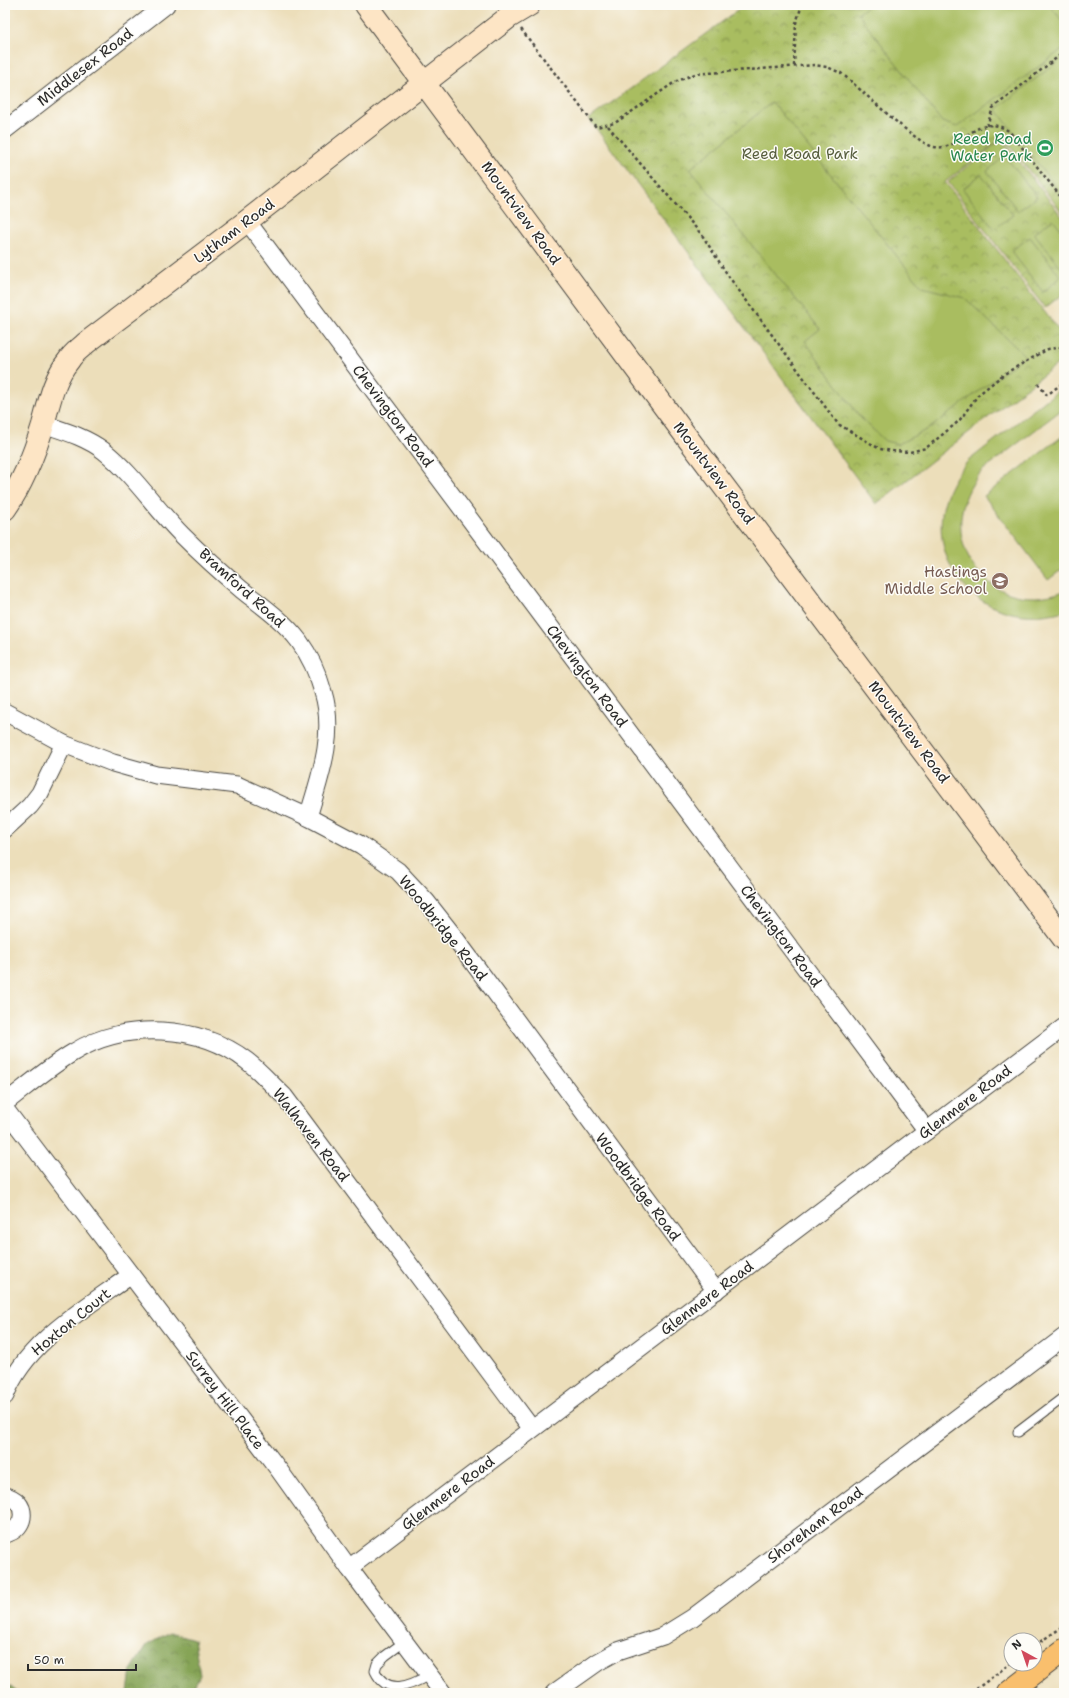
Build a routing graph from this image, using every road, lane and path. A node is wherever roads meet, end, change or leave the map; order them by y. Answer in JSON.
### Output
{"nodes":[{"id":1,"x":166,"y":5,"type":"edge"},
{"id":2,"x":366,"y":5,"type":"edge"},
{"id":3,"x":529,"y":5,"type":"edge"},
{"id":4,"x":802,"y":5,"type":"edge"},
{"id":5,"x":519,"y":27,"type":"dead end"},
{"id":6,"x":1064,"y":52,"type":"edge"},
{"id":7,"x":794,"y":66,"type":"junction"},
{"id":8,"x":424,"y":83,"type":"junction"},
{"id":9,"x":608,"y":126,"type":"junction"},
{"id":10,"x":987,"y":126,"type":"junction"},
{"id":11,"x":5,"y":130,"type":"edge"},
{"id":12,"x":1064,"y":202,"type":"edge"},
{"id":13,"x":247,"y":221,"type":"junction"},
{"id":14,"x":1064,"y":347,"type":"edge"},
{"id":15,"x":1064,"y":382,"type":"edge"},
{"id":16,"x":1038,"y":384,"type":"dead end"},
{"id":17,"x":43,"y":424,"type":"junction"},
{"id":18,"x":5,"y":509,"type":"edge"},
{"id":19,"x":5,"y":712,"type":"edge"},
{"id":20,"x":64,"y":744,"type":"junction"},
{"id":21,"x":308,"y":817,"type":"junction"},
{"id":22,"x":5,"y":829,"type":"edge"},
{"id":23,"x":1064,"y":939,"type":"edge"},
{"id":24,"x":1064,"y":1027,"type":"edge"},
{"id":25,"x":5,"y":1102,"type":"edge"},
{"id":26,"x":5,"y":1109,"type":"edge"},
{"id":27,"x":927,"y":1131,"type":"junction"},
{"id":28,"x":131,"y":1275,"type":"junction"},
{"id":29,"x":716,"y":1291,"type":"junction"},
{"id":30,"x":1064,"y":1337,"type":"edge"},
{"id":31,"x":5,"y":1396,"type":"edge"},
{"id":32,"x":1064,"y":1397,"type":"edge"},
{"id":33,"x":532,"y":1429,"type":"junction"},
{"id":34,"x":1018,"y":1432,"type":"dead end"},
{"id":35,"x":5,"y":1496,"type":"edge"},
{"id":36,"x":5,"y":1534,"type":"edge"},
{"id":37,"x":349,"y":1568,"type":"junction"},
{"id":38,"x":1064,"y":1626,"type":"edge"},
{"id":39,"x":1043,"y":1640,"type":"edge"},
{"id":40,"x":404,"y":1642,"type":"junction"},
{"id":41,"x":1064,"y":1650,"type":"edge"},
{"id":42,"x":1003,"y":1668,"type":"edge"},
{"id":43,"x":429,"y":1675,"type":"junction"},
{"id":44,"x":443,"y":1693,"type":"edge"},
{"id":45,"x":554,"y":1693,"type":"edge"},
{"id":46,"x":971,"y":1693,"type":"edge"},
{"id":47,"x":1008,"y":1693,"type":"edge"}],
"edges":[{"from":1,"to":11,"type":"street","name":"Middlesex Road"},
{"from":2,"to":8,"type":"street","name":"Mountview Road"},
{"from":3,"to":8,"type":"street","name":"Lytham Road"},
{"from":4,"to":7,"type":"path"},
{"from":5,"to":9,"type":"path"},
{"from":6,"to":10,"type":"path"},
{"from":7,"to":9,"type":"path"},
{"from":7,"to":10,"type":"path"},
{"from":8,"to":13,"type":"street","name":"Lytham Road"},
{"from":8,"to":23,"type":"street","name":"Mountview Road"},
{"from":9,"to":14,"type":"path"},
{"from":10,"to":12,"type":"path"},
{"from":13,"to":17,"type":"street","name":"Lytham Road"},
{"from":13,"to":27,"type":"street","name":"Chevington Road"},
{"from":15,"to":16,"type":"path"},
{"from":17,"to":18,"type":"street","name":"Lytham Road"},
{"from":17,"to":21,"type":"street","name":"Bramford Road"},
{"from":19,"to":20,"type":"street","name":"Woodbridge Road"},
{"from":20,"to":21,"type":"street","name":"Woodbridge Road"},
{"from":20,"to":22,"type":"street"},
{"from":21,"to":29,"type":"street","name":"Woodbridge Road"},
{"from":24,"to":27,"type":"street","name":"Glenmere Road"},
{"from":25,"to":33,"type":"street","name":"Walhaven Road"},
{"from":26,"to":28,"type":"street","name":"Surrey Hill Place"},
{"from":27,"to":29,"type":"street","name":"Glenmere Road"},
{"from":28,"to":31,"type":"street","name":"Hoxton Court"},
{"from":28,"to":37,"type":"street","name":"Surrey Hill Place"},
{"from":29,"to":33,"type":"street","name":"Glenmere Road"},
{"from":30,"to":45,"type":"street","name":"Shoreham Road"},
{"from":32,"to":34,"type":"lane"},
{"from":33,"to":37,"type":"street","name":"Glenmere Road"},
{"from":35,"to":36,"type":"street"},
{"from":37,"to":40,"type":"street","name":"Surrey Hill Place"},
{"from":38,"to":39,"type":"path"},
{"from":40,"to":43,"type":"street","name":"Surrey Hill Place"},
{"from":40,"to":43,"type":"lane"},
{"from":41,"to":47,"type":"main road"},
{"from":42,"to":46,"type":"path"},
{"from":43,"to":44,"type":"street","name":"Surrey Hill Place"}]}
